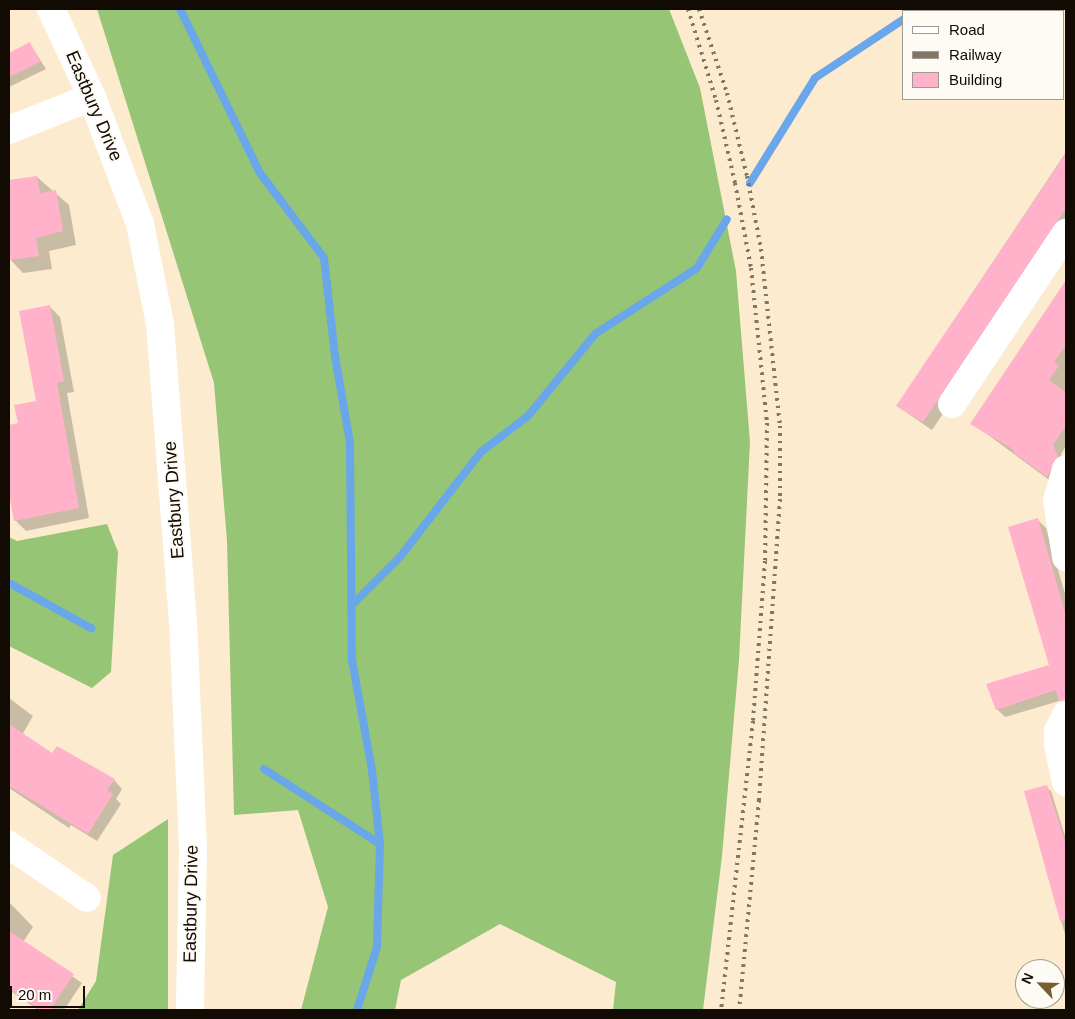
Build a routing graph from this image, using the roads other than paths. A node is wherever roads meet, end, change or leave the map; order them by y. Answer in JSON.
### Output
{"nodes":[{"id":1,"x":51,"y":9,"type":"edge"},
{"id":2,"x":92,"y":97,"type":"junction"},
{"id":3,"x":9,"y":130,"type":"edge"},
{"id":4,"x":1066,"y":233,"type":"edge"},
{"id":5,"x":952,"y":404,"type":"dead end"},
{"id":6,"x":1066,"y":469,"type":"edge"},
{"id":7,"x":1066,"y":558,"type":"edge"},
{"id":8,"x":1066,"y":715,"type":"edge"},
{"id":9,"x":1066,"y":782,"type":"edge"},
{"id":10,"x":9,"y":845,"type":"edge"},
{"id":11,"x":87,"y":898,"type":"dead end"},
{"id":12,"x":190,"y":1010,"type":"edge"}],
"edges":[{"from":1,"to":2,"type":"street","name":"Eastbury Drive"},
{"from":2,"to":3,"type":"street"},
{"from":2,"to":12,"type":"street","name":"Eastbury Drive"},
{"from":4,"to":5,"type":"street"},
{"from":6,"to":7,"type":"street"},
{"from":8,"to":9,"type":"street"},
{"from":10,"to":11,"type":"street"}]}
